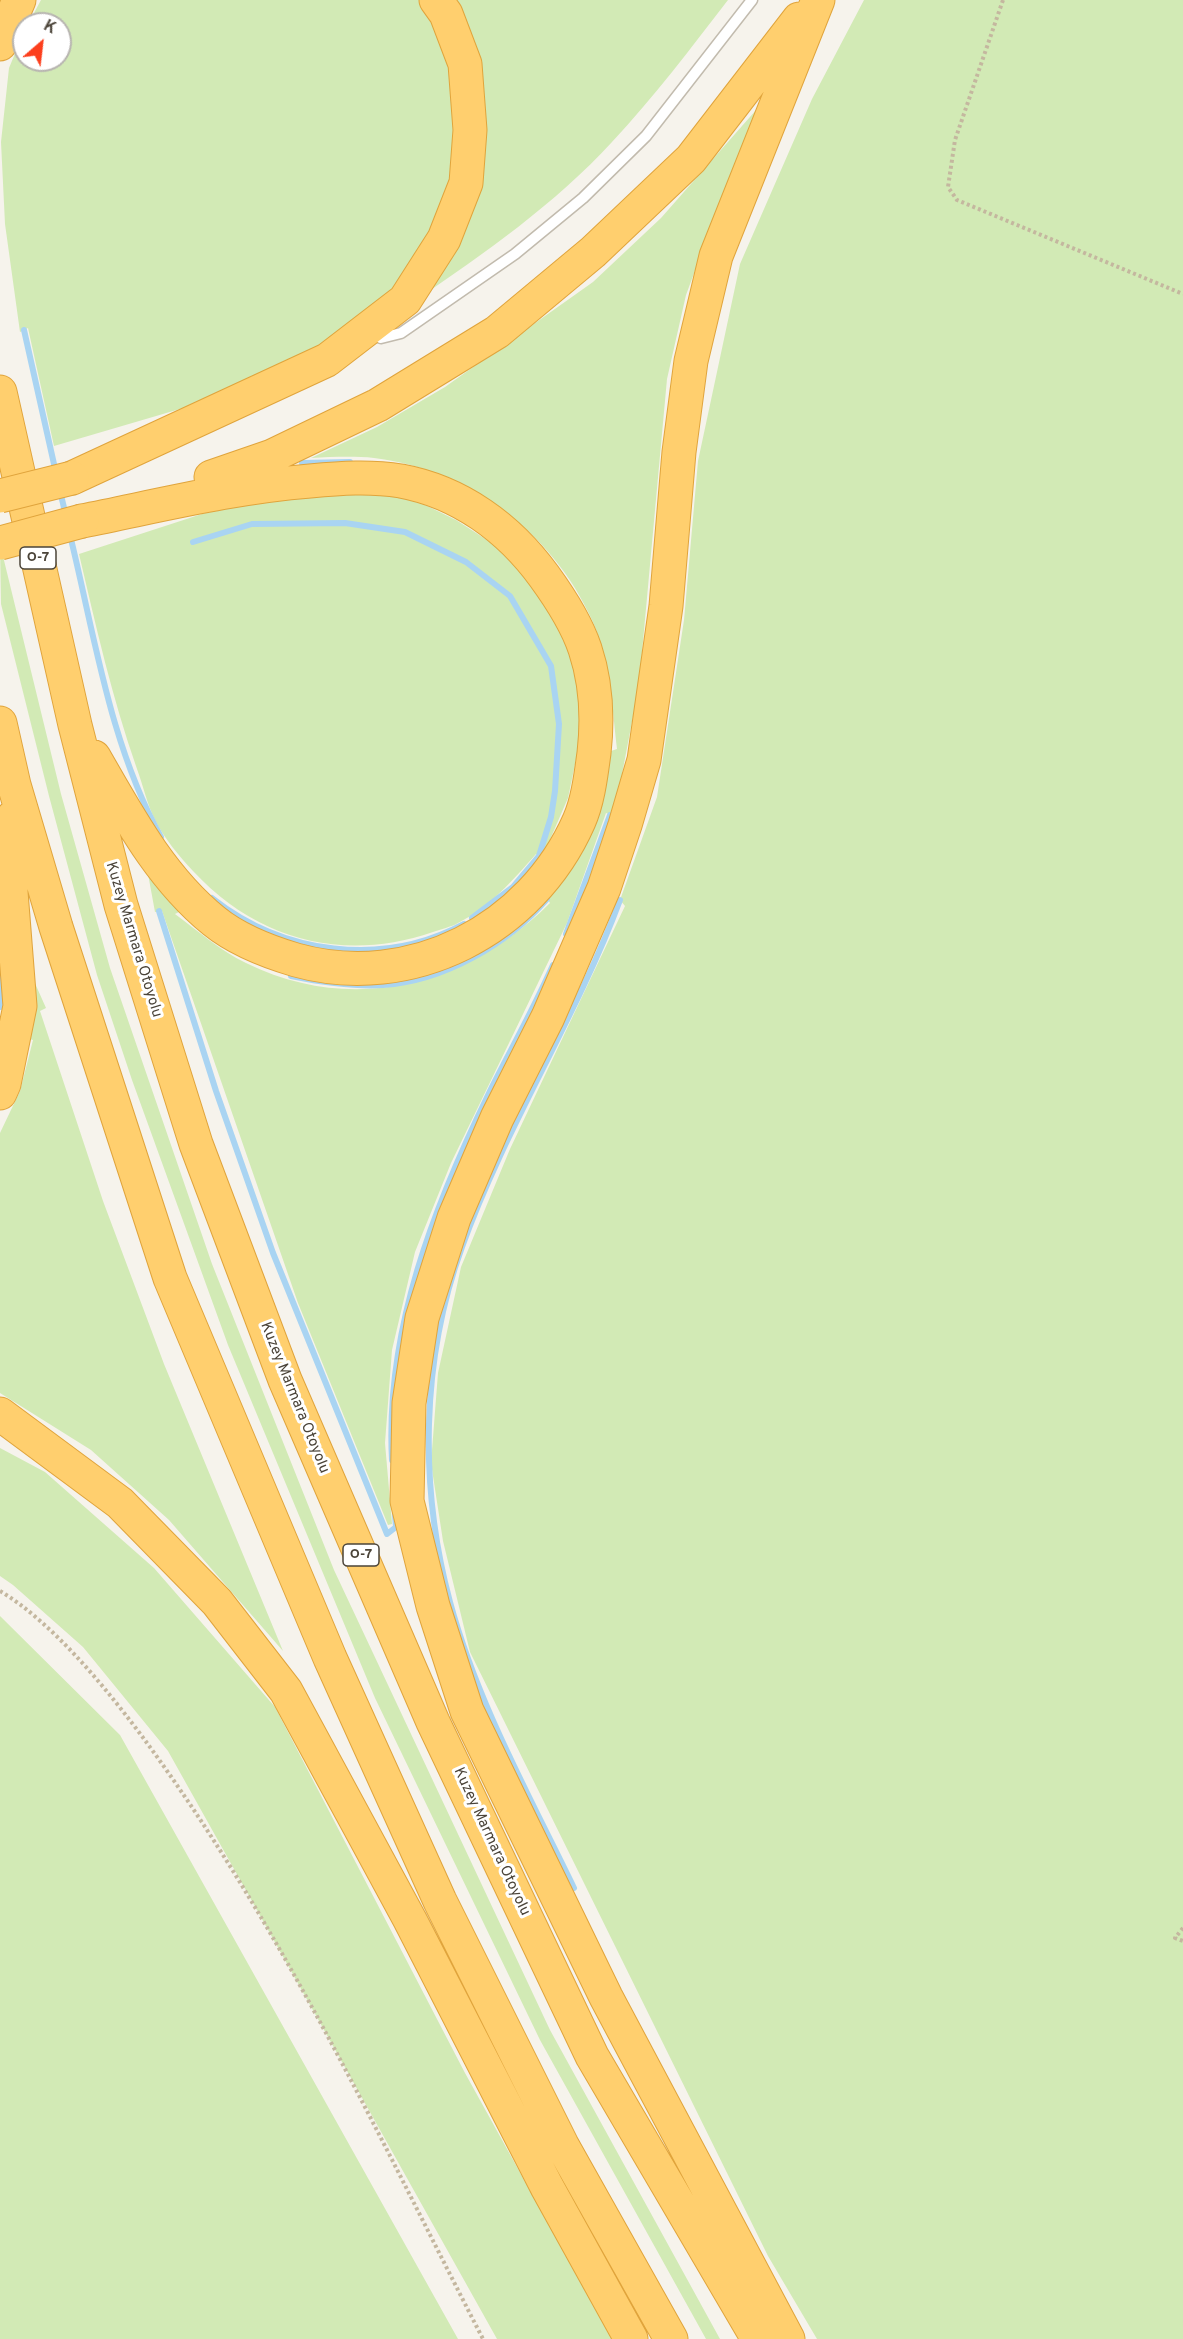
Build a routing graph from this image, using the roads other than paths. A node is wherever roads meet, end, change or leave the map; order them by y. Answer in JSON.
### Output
{"nodes":[{"id":1,"x":18,"y":0,"type":"edge"},
{"id":2,"x":436,"y":0,"type":"edge"},
{"id":3,"x":752,"y":0,"type":"edge"},
{"id":4,"x":813,"y":0,"type":"edge"},
{"id":5,"x":818,"y":0,"type":"edge"},
{"id":6,"x":0,"y":44,"type":"edge"},
{"id":7,"x":364,"y":331,"type":"junction"},
{"id":8,"x":0,"y":392,"type":"edge"},
{"id":9,"x":0,"y":496,"type":"edge"},
{"id":10,"x":82,"y":521,"type":"junction"},
{"id":11,"x":0,"y":543,"type":"edge"},
{"id":12,"x":0,"y":723,"type":"edge"},
{"id":13,"x":75,"y":725,"type":"junction"},
{"id":14,"x":14,"y":785,"type":"junction"},
{"id":15,"x":0,"y":1093,"type":"edge"},
{"id":16,"x":0,"y":1414,"type":"edge"},
{"id":17,"x":631,"y":2339,"type":"edge"},
{"id":18,"x":671,"y":2339,"type":"edge"},
{"id":19,"x":758,"y":2339,"type":"edge"},
{"id":20,"x":788,"y":2339,"type":"edge"}],
"edges":[{"from":1,"to":6,"type":"highway"},
{"from":2,"to":7,"type":"highway"},
{"from":3,"to":7,"type":"lane"},
{"from":4,"to":10,"type":"highway"},
{"from":5,"to":20,"type":"highway"},
{"from":7,"to":9,"type":"highway","bridge":true},
{"from":8,"to":13,"type":"highway","name":"Kuzey Marmara Otoyolu","number":"O-7"},
{"from":10,"to":11,"type":"highway","bridge":true},
{"from":10,"to":13,"type":"highway"},
{"from":12,"to":14,"type":"highway"},
{"from":13,"to":19,"type":"highway","name":"Kuzey Marmara Otoyolu","number":"O-7"},
{"from":14,"to":15,"type":"highway"},
{"from":14,"to":18,"type":"highway"},
{"from":16,"to":17,"type":"highway"}]}
